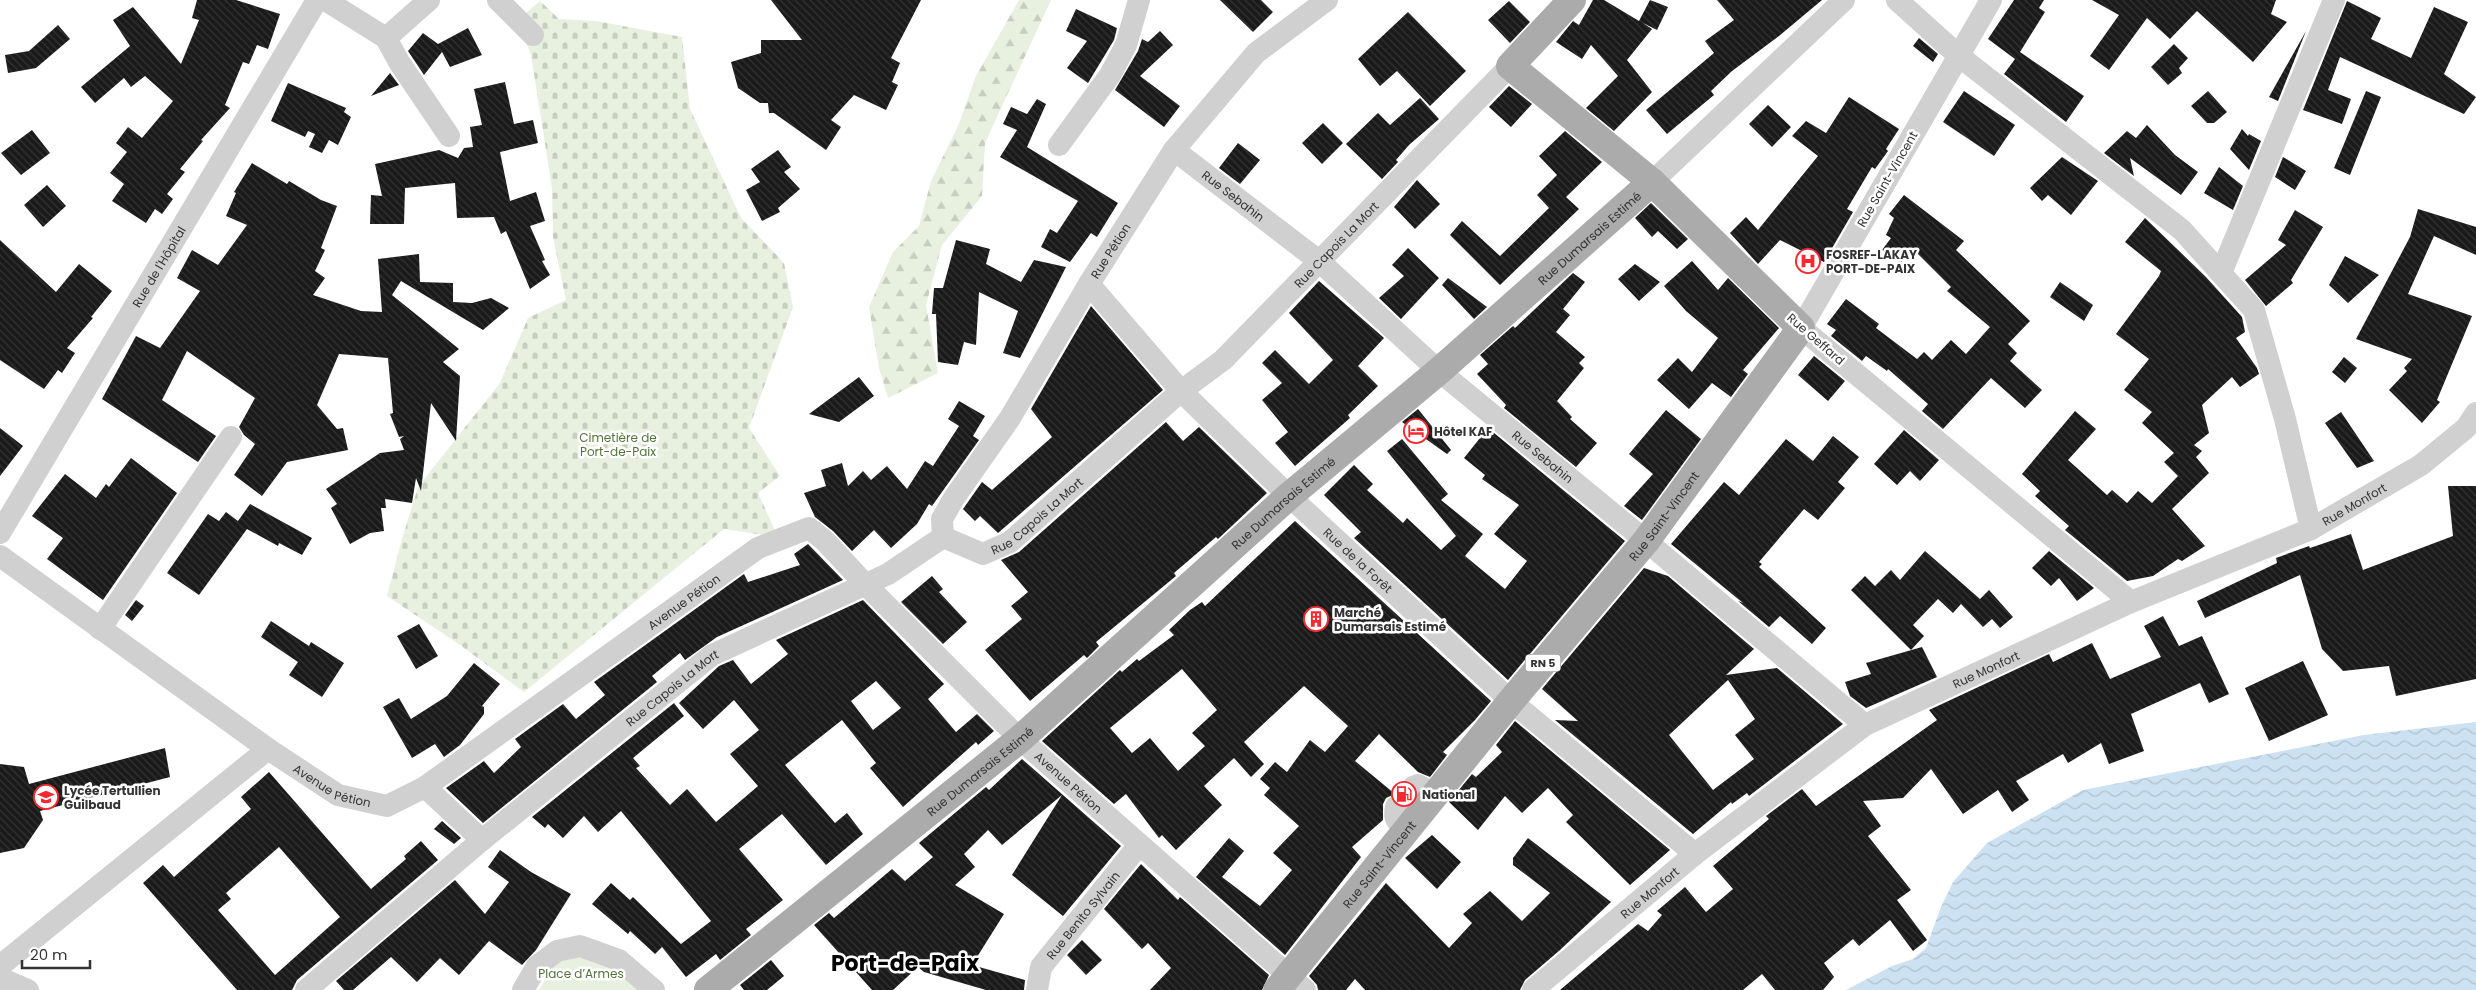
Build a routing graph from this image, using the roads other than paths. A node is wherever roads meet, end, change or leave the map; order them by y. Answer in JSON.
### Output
{"nodes":[{"id":1,"x":317,"y":0,"type":"edge"},
{"id":2,"x":325,"y":0,"type":"edge"},
{"id":3,"x":429,"y":0,"type":"edge"},
{"id":4,"x":498,"y":0,"type":"edge"},
{"id":5,"x":1138,"y":0,"type":"edge"},
{"id":6,"x":1327,"y":0,"type":"edge"},
{"id":7,"x":1572,"y":0,"type":"edge"},
{"id":8,"x":1844,"y":0,"type":"edge"},
{"id":9,"x":1897,"y":0,"type":"edge"},
{"id":10,"x":1991,"y":0,"type":"edge"},
{"id":11,"x":2334,"y":0,"type":"edge"},
{"id":12,"x":533,"y":35,"type":"dead end"},
{"id":13,"x":386,"y":38,"type":"junction"},
{"id":14,"x":1959,"y":56,"type":"junction"},
{"id":15,"x":1510,"y":66,"type":"junction"},
{"id":16,"x":449,"y":136,"type":"dead end"},
{"id":17,"x":1058,"y":145,"type":"dead end"},
{"id":18,"x":1174,"y":150,"type":"junction"},
{"id":19,"x":1652,"y":182,"type":"junction"},
{"id":20,"x":1319,"y":262,"type":"junction"},
{"id":21,"x":2221,"y":273,"type":"junction"},
{"id":22,"x":1089,"y":284,"type":"junction"},
{"id":23,"x":1801,"y":328,"type":"junction"},
{"id":24,"x":1439,"y":371,"type":"junction"},
{"id":25,"x":1181,"y":391,"type":"junction"},
{"id":26,"x":2476,"y":413,"type":"edge"},
{"id":27,"x":231,"y":437,"type":"dead end"},
{"id":28,"x":1289,"y":496,"type":"junction"},
{"id":29,"x":2311,"y":530,"type":"junction"},
{"id":30,"x":0,"y":532,"type":"edge"},
{"id":31,"x":943,"y":537,"type":"junction"},
{"id":32,"x":1646,"y":541,"type":"junction"},
{"id":33,"x":0,"y":556,"type":"edge"},
{"id":34,"x":864,"y":583,"type":"junction"},
{"id":35,"x":2131,"y":602,"type":"junction"},
{"id":36,"x":100,"y":628,"type":"junction"},
{"id":37,"x":1511,"y":701,"type":"junction"},
{"id":38,"x":1865,"y":725,"type":"junction"},
{"id":39,"x":1020,"y":739,"type":"junction"},
{"id":40,"x":268,"y":749,"type":"junction"},
{"id":41,"x":425,"y":787,"type":"junction"},
{"id":42,"x":482,"y":840,"type":"junction"},
{"id":43,"x":1139,"y":845,"type":"junction"},
{"id":44,"x":1695,"y":854,"type":"junction"},
{"id":45,"x":0,"y":966,"type":"edge"},
{"id":46,"x":0,"y":978,"type":"edge"},
{"id":47,"x":1290,"y":985,"type":"edge"},
{"id":48,"x":28,"y":990,"type":"edge"},
{"id":49,"x":306,"y":990,"type":"edge"},
{"id":50,"x":523,"y":990,"type":"edge"},
{"id":51,"x":654,"y":990,"type":"edge"},
{"id":52,"x":708,"y":990,"type":"edge"},
{"id":53,"x":1037,"y":990,"type":"edge"},
{"id":54,"x":1534,"y":990,"type":"edge"}],
"edges":[{"from":1,"to":30,"type":"street","name":"Rue de l'Hôpital"},
{"from":2,"to":13,"type":"street"},
{"from":3,"to":13,"type":"street"},
{"from":4,"to":12,"type":"street"},
{"from":5,"to":17,"type":"street"},
{"from":6,"to":18,"type":"street","name":"Rue Pétion"},
{"from":7,"to":15,"type":"main road","name":"Rue Capois La Mort"},
{"from":8,"to":19,"type":"street","name":"Rue Dumarsais Estimé"},
{"from":9,"to":14,"type":"street"},
{"from":10,"to":14,"type":"street","name":"Rue Saint-Vincent","number":"RN 5"},
{"from":11,"to":21,"type":"street"},
{"from":13,"to":16,"type":"street"},
{"from":14,"to":21,"type":"street"},
{"from":14,"to":23,"type":"street","name":"Rue Saint-Vincent","number":"RN 5"},
{"from":15,"to":19,"type":"main road","name":"Rue Geffard"},
{"from":15,"to":20,"type":"street","name":"Rue Capois La Mort"},
{"from":18,"to":20,"type":"street","name":"Rue Sebahin"},
{"from":18,"to":22,"type":"street","name":"Rue Pétion"},
{"from":19,"to":23,"type":"main road","name":"Rue Geffard"},
{"from":19,"to":24,"type":"main road","name":"Rue Dumarsais Estimé"},
{"from":20,"to":24,"type":"street","name":"Rue Sebahin"},
{"from":20,"to":25,"type":"street","name":"Rue Capois La Mort"},
{"from":21,"to":29,"type":"street"},
{"from":22,"to":25,"type":"street","name":"Rue de la Forêt"},
{"from":22,"to":31,"type":"street","name":"Rue Pétion"},
{"from":23,"to":32,"type":"main road","name":"Rue Saint-Vincent","number":"RN 5"},
{"from":23,"to":35,"type":"street","name":"Rue Geffard"},
{"from":24,"to":28,"type":"main road","name":"Rue Dumarsais Estimé"},
{"from":24,"to":32,"type":"street","name":"Rue Sebahin"},
{"from":25,"to":28,"type":"street","name":"Rue de la Forêt"},
{"from":25,"to":31,"type":"street","name":"Rue Capois La Mort"},
{"from":26,"to":29,"type":"street","name":"Rue Monfort"},
{"from":27,"to":36,"type":"street"},
{"from":28,"to":37,"type":"street","name":"Rue de la Forêt"},
{"from":28,"to":39,"type":"main road","name":"Rue Dumarsais Estimé"},
{"from":29,"to":35,"type":"street","name":"Rue Monfort"},
{"from":31,"to":34,"type":"street","name":"Rue Capois La Mort"},
{"from":32,"to":37,"type":"main road","name":"Rue Saint-Vincent","number":"RN 5"},
{"from":32,"to":38,"type":"street","name":"Rue Sebahin"},
{"from":33,"to":36,"type":"street","name":"Avenue Pétion"},
{"from":34,"to":39,"type":"street","name":"Avenue Pétion"},
{"from":34,"to":41,"type":"street","name":"Avenue Pétion"},
{"from":34,"to":42,"type":"street","name":"Rue Capois La Mort"},
{"from":35,"to":38,"type":"street","name":"Rue Monfort"},
{"from":36,"to":40,"type":"street","name":"Avenue Pétion"},
{"from":37,"to":44,"type":"street","name":"Rue de la Forêt"},
{"from":37,"to":47,"type":"main road","name":"Rue Saint-Vincent","number":"RN 5"},
{"from":38,"to":44,"type":"street","name":"Rue Monfort"},
{"from":39,"to":43,"type":"street","name":"Avenue Pétion"},
{"from":39,"to":52,"type":"main road","name":"Rue Dumarsais Estimé"},
{"from":40,"to":41,"type":"street","name":"Avenue Pétion"},
{"from":40,"to":45,"type":"street"},
{"from":41,"to":42,"type":"street"},
{"from":42,"to":49,"type":"street","name":"Rue Capois La Mort"},
{"from":43,"to":47,"type":"street","name":"Avenue Pétion"},
{"from":43,"to":53,"type":"street","name":"Rue Benito Sylvain"},
{"from":44,"to":54,"type":"street","name":"Rue Monfort"},
{"from":46,"to":48,"type":"street"},
{"from":50,"to":51,"type":"street"}]}
